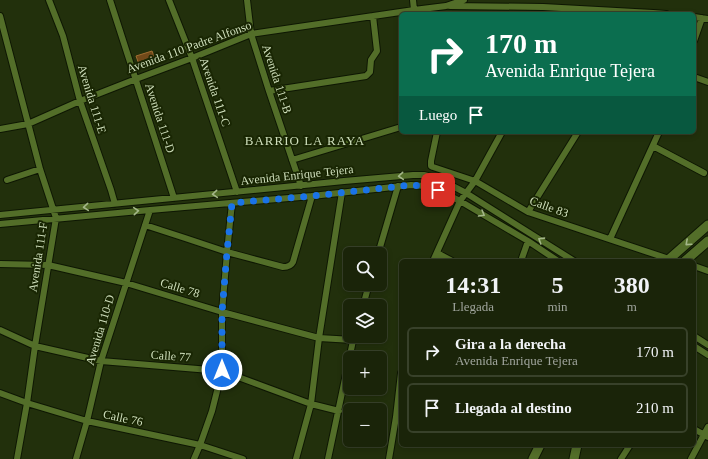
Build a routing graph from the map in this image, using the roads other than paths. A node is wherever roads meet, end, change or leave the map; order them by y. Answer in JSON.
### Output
{"nodes":[{"id":1,"x":49,"y":0,"type":"edge"},
{"id":2,"x":110,"y":0,"type":"edge"},
{"id":3,"x":168,"y":0,"type":"edge"},
{"id":4,"x":247,"y":0,"type":"edge"},
{"id":5,"x":413,"y":0,"type":"edge"},
{"id":6,"x":464,"y":0,"type":"edge"},
{"id":7,"x":489,"y":3,"type":"edge"},
{"id":8,"x":526,"y":3,"type":"edge"},
{"id":9,"x":446,"y":6,"type":"junction"},
{"id":10,"x":414,"y":10,"type":"junction"},
{"id":11,"x":476,"y":10,"type":"edge"},
{"id":12,"x":543,"y":11,"type":"edge"},
{"id":13,"x":399,"y":12,"type":"edge"},
{"id":14,"x":400,"y":12,"type":"edge"},
{"id":15,"x":446,"y":12,"type":"edge"},
{"id":16,"x":598,"y":12,"type":"edge"},
{"id":17,"x":0,"y":16,"type":"edge"},
{"id":18,"x":373,"y":16,"type":"junction"},
{"id":19,"x":705,"y":18,"type":"edge"},
{"id":20,"x":251,"y":34,"type":"junction"},
{"id":21,"x":696,"y":37,"type":"edge"},
{"id":22,"x":192,"y":58,"type":"junction"},
{"id":23,"x":696,"y":78,"type":"edge"},
{"id":24,"x":136,"y":79,"type":"junction"},
{"id":25,"x":708,"y":82,"type":"edge"},
{"id":26,"x":269,"y":92,"type":"junction"},
{"id":27,"x":80,"y":101,"type":"junction"},
{"id":28,"x":28,"y":124,"type":"junction"},
{"id":29,"x":0,"y":128,"type":"edge"},
{"id":30,"x":399,"y":128,"type":"edge"},
{"id":31,"x":437,"y":134,"type":"edge"},
{"id":32,"x":501,"y":134,"type":"edge"},
{"id":33,"x":577,"y":134,"type":"edge"},
{"id":34,"x":658,"y":134,"type":"edge"},
{"id":35,"x":653,"y":146,"type":"junction"},
{"id":36,"x":292,"y":160,"type":"junction"},
{"id":37,"x":40,"y":169,"type":"junction"},
{"id":38,"x":704,"y":173,"type":"dead end"},
{"id":39,"x":7,"y":180,"type":"dead end"},
{"id":40,"x":475,"y":181,"type":"junction"},
{"id":41,"x":300,"y":186,"type":"junction"},
{"id":42,"x":398,"y":186,"type":"junction"},
{"id":43,"x":237,"y":192,"type":"junction"},
{"id":44,"x":342,"y":192,"type":"junction"},
{"id":45,"x":466,"y":194,"type":"junction"},
{"id":46,"x":312,"y":196,"type":"junction"},
{"id":47,"x":174,"y":198,"type":"junction"},
{"id":48,"x":460,"y":202,"type":"junction"},
{"id":49,"x":232,"y":203,"type":"junction"},
{"id":50,"x":115,"y":204,"type":"junction"},
{"id":51,"x":52,"y":210,"type":"junction"},
{"id":52,"x":150,"y":210,"type":"junction"},
{"id":53,"x":528,"y":212,"type":"junction"},
{"id":54,"x":0,"y":215,"type":"edge"},
{"id":55,"x":56,"y":218,"type":"junction"},
{"id":56,"x":0,"y":224,"type":"edge"},
{"id":57,"x":708,"y":225,"type":"edge"},
{"id":58,"x":145,"y":226,"type":"junction"},
{"id":59,"x":610,"y":239,"type":"junction"},
{"id":60,"x":528,"y":241,"type":"junction"},
{"id":61,"x":708,"y":242,"type":"edge"},
{"id":62,"x":380,"y":247,"type":"edge"},
{"id":63,"x":227,"y":252,"type":"junction"},
{"id":64,"x":437,"y":253,"type":"junction"},
{"id":65,"x":434,"y":259,"type":"edge"},
{"id":66,"x":448,"y":259,"type":"edge"},
{"id":67,"x":522,"y":259,"type":"edge"},
{"id":68,"x":555,"y":259,"type":"edge"},
{"id":69,"x":571,"y":259,"type":"edge"},
{"id":70,"x":665,"y":259,"type":"edge"},
{"id":71,"x":669,"y":259,"type":"edge"},
{"id":72,"x":687,"y":259,"type":"edge"},
{"id":73,"x":0,"y":264,"type":"edge"},
{"id":74,"x":48,"y":265,"type":"junction"},
{"id":75,"x":696,"y":267,"type":"edge"},
{"id":76,"x":708,"y":271,"type":"edge"},
{"id":77,"x":126,"y":283,"type":"junction"},
{"id":78,"x":222,"y":312,"type":"junction"},
{"id":79,"x":0,"y":330,"type":"edge"},
{"id":80,"x":696,"y":337,"type":"edge"},
{"id":81,"x":319,"y":338,"type":"junction"},
{"id":82,"x":343,"y":338,"type":"edge"},
{"id":83,"x":353,"y":343,"type":"edge"},
{"id":84,"x":708,"y":345,"type":"edge"},
{"id":85,"x":35,"y":346,"type":"junction"},
{"id":86,"x":696,"y":347,"type":"edge"},
{"id":87,"x":708,"y":355,"type":"edge"},
{"id":88,"x":101,"y":361,"type":"junction"},
{"id":89,"x":222,"y":370,"type":"junction"},
{"id":90,"x":0,"y":393,"type":"edge"},
{"id":91,"x":27,"y":403,"type":"junction"},
{"id":92,"x":311,"y":404,"type":"junction"},
{"id":93,"x":339,"y":410,"type":"junction"},
{"id":94,"x":399,"y":417,"type":"edge"},
{"id":95,"x":87,"y":421,"type":"junction"},
{"id":96,"x":708,"y":427,"type":"edge"},
{"id":97,"x":696,"y":430,"type":"edge"},
{"id":98,"x":706,"y":436,"type":"edge"},
{"id":99,"x":200,"y":445,"type":"junction"},
{"id":100,"x":539,"y":447,"type":"edge"},
{"id":101,"x":577,"y":447,"type":"edge"},
{"id":102,"x":629,"y":447,"type":"edge"},
{"id":103,"x":17,"y":459,"type":"edge"},
{"id":104,"x":76,"y":459,"type":"edge"},
{"id":105,"x":194,"y":459,"type":"edge"},
{"id":106,"x":243,"y":459,"type":"edge"},
{"id":107,"x":296,"y":459,"type":"edge"},
{"id":108,"x":328,"y":459,"type":"edge"},
{"id":109,"x":389,"y":459,"type":"edge"},
{"id":110,"x":533,"y":459,"type":"edge"},
{"id":111,"x":574,"y":459,"type":"edge"},
{"id":112,"x":622,"y":459,"type":"edge"},
{"id":113,"x":691,"y":459,"type":"edge"}],
"edges":[{"from":1,"to":27,"type":"street","name":"Avenida 111-E"},
{"from":2,"to":24,"type":"street","name":"Avenida 111-D"},
{"from":3,"to":22,"type":"street","name":"Avenida 111-C"},
{"from":4,"to":20,"type":"street","name":"Avenida 111-B"},
{"from":5,"to":10,"type":"street"},
{"from":6,"to":9,"type":"street","name":"Avenida 110 Padre Alfonso"},
{"from":7,"to":8,"type":"street"},
{"from":7,"to":11,"type":"street"},
{"from":8,"to":12,"type":"street"},
{"from":9,"to":10,"type":"street","name":"Avenida 110 Padre Alfonso"},
{"from":9,"to":11,"type":"street"},
{"from":9,"to":15,"type":"street"},
{"from":10,"to":14,"type":"street","name":"Avenida 110 Padre Alfonso"},
{"from":12,"to":16,"type":"street"},
{"from":13,"to":18,"type":"street","name":"Avenida 110 Padre Alfonso"},
{"from":17,"to":28,"type":"street","name":"Avenida 111-F"},
{"from":18,"to":20,"type":"street","name":"Avenida 110 Padre Alfonso"},
{"from":18,"to":26,"type":"street"},
{"from":19,"to":21,"type":"street"},
{"from":20,"to":22,"type":"street","name":"Avenida 110 Padre Alfonso"},
{"from":20,"to":26,"type":"street","name":"Avenida 111-B"},
{"from":22,"to":24,"type":"street","name":"Avenida 110 Padre Alfonso"},
{"from":22,"to":43,"type":"street","name":"Avenida 111-C"},
{"from":23,"to":25,"type":"street"},
{"from":24,"to":27,"type":"street","name":"Avenida 110 Padre Alfonso"},
{"from":24,"to":47,"type":"street","name":"Avenida 111-D"},
{"from":26,"to":36,"type":"street","name":"Avenida 111-B"},
{"from":27,"to":28,"type":"street","name":"Avenida 110 Padre Alfonso"},
{"from":27,"to":50,"type":"street","name":"Avenida 111-E"},
{"from":28,"to":29,"type":"street","name":"Avenida 110 Padre Alfonso"},
{"from":28,"to":37,"type":"street","name":"Avenida 111-F"},
{"from":30,"to":36,"type":"street"},
{"from":31,"to":40,"type":"street","name":"Calle 83"},
{"from":32,"to":40,"type":"street"},
{"from":33,"to":53,"type":"street"},
{"from":34,"to":35,"type":"street"},
{"from":35,"to":38,"type":"street"},
{"from":35,"to":59,"type":"street"},
{"from":36,"to":41,"type":"street","name":"Avenida 111-B"},
{"from":37,"to":39,"type":"street"},
{"from":37,"to":51,"type":"street","name":"Avenida 111-F"},
{"from":40,"to":45,"type":"street"},
{"from":40,"to":53,"type":"street","name":"Calle 83"},
{"from":41,"to":43,"type":"street","name":"Avenida Enrique Tejera"},
{"from":45,"to":41,"type":"street","name":"Avenida Enrique Tejera","one_way":true},
{"from":42,"to":44,"type":"street","name":"Avenida Enrique Tejera"},
{"from":42,"to":48,"type":"street","name":"Avenida Enrique Tejera"},
{"from":42,"to":62,"type":"street"},
{"from":43,"to":47,"type":"street","name":"Avenida Enrique Tejera","one_way":true},
{"from":44,"to":46,"type":"street","name":"Avenida Enrique Tejera"},
{"from":44,"to":81,"type":"street"},
{"from":45,"to":48,"type":"street"},
{"from":69,"to":45,"type":"street","name":"Avenida Enrique Tejera","one_way":true},
{"from":46,"to":49,"type":"street","name":"Avenida Enrique Tejera"},
{"from":46,"to":63,"type":"street"},
{"from":47,"to":50,"type":"street","name":"Avenida Enrique Tejera"},
{"from":48,"to":60,"type":"street","name":"Avenida Enrique Tejera","one_way":true},
{"from":48,"to":64,"type":"street"},
{"from":49,"to":52,"type":"street","name":"Avenida Enrique Tejera"},
{"from":49,"to":63,"type":"street"},
{"from":50,"to":51,"type":"street","name":"Avenida Enrique Tejera","one_way":true},
{"from":51,"to":54,"type":"street","name":"Avenida Enrique Tejera"},
{"from":51,"to":55,"type":"street","name":"Avenida 111-F"},
{"from":55,"to":52,"type":"street","name":"Avenida Enrique Tejera","one_way":true},
{"from":52,"to":58,"type":"street","name":"Avenida 110-D"},
{"from":53,"to":59,"type":"street","name":"Calle 83"},
{"from":55,"to":56,"type":"street","name":"Avenida Enrique Tejera"},
{"from":55,"to":74,"type":"street","name":"Avenida 111-F"},
{"from":57,"to":71,"type":"main road","one_way":true},
{"from":58,"to":63,"type":"street"},
{"from":58,"to":77,"type":"street","name":"Avenida 110-D"},
{"from":59,"to":70,"type":"street","name":"Calle 83"},
{"from":60,"to":67,"type":"street"},
{"from":60,"to":68,"type":"street","name":"Avenida Enrique Tejera"},
{"from":61,"to":72,"type":"main road"},
{"from":63,"to":78,"type":"street"},
{"from":64,"to":65,"type":"street"},
{"from":64,"to":66,"type":"street"},
{"from":73,"to":74,"type":"street","name":"Calle 78"},
{"from":74,"to":77,"type":"street","name":"Calle 78"},
{"from":74,"to":85,"type":"street","name":"Avenida 111-F"},
{"from":75,"to":76,"type":"street"},
{"from":77,"to":78,"type":"street","name":"Calle 78"},
{"from":77,"to":88,"type":"street","name":"Avenida 110-D"},
{"from":78,"to":81,"type":"street","name":"Calle 78"},
{"from":78,"to":89,"type":"street"},
{"from":79,"to":85,"type":"street","name":"Calle 77"},
{"from":80,"to":84,"type":"street"},
{"from":81,"to":82,"type":"street","name":"Calle 78"},
{"from":81,"to":92,"type":"street"},
{"from":83,"to":93,"type":"street"},
{"from":85,"to":88,"type":"street","name":"Calle 77"},
{"from":85,"to":91,"type":"street","name":"Avenida 111-F"},
{"from":86,"to":87,"type":"street"},
{"from":88,"to":89,"type":"street","name":"Calle 77"},
{"from":88,"to":95,"type":"street","name":"Avenida 110-D"},
{"from":89,"to":92,"type":"street","name":"Calle 77"},
{"from":89,"to":99,"type":"street"},
{"from":90,"to":91,"type":"street","name":"Calle 76"},
{"from":91,"to":95,"type":"street","name":"Calle 76"},
{"from":91,"to":103,"type":"street","name":"Avenida 111-F"},
{"from":92,"to":93,"type":"street","name":"Calle 77"},
{"from":92,"to":107,"type":"street"},
{"from":93,"to":108,"type":"street"},
{"from":94,"to":109,"type":"street"},
{"from":95,"to":99,"type":"street","name":"Calle 76"},
{"from":95,"to":104,"type":"street","name":"Avenida 110-D"},
{"from":96,"to":98,"type":"street"},
{"from":97,"to":98,"type":"street"},
{"from":98,"to":113,"type":"street"},
{"from":99,"to":105,"type":"street"},
{"from":99,"to":106,"type":"street","name":"Calle 76"},
{"from":100,"to":110,"type":"main road"},
{"from":101,"to":111,"type":"main road"},
{"from":102,"to":112,"type":"street"}]}
